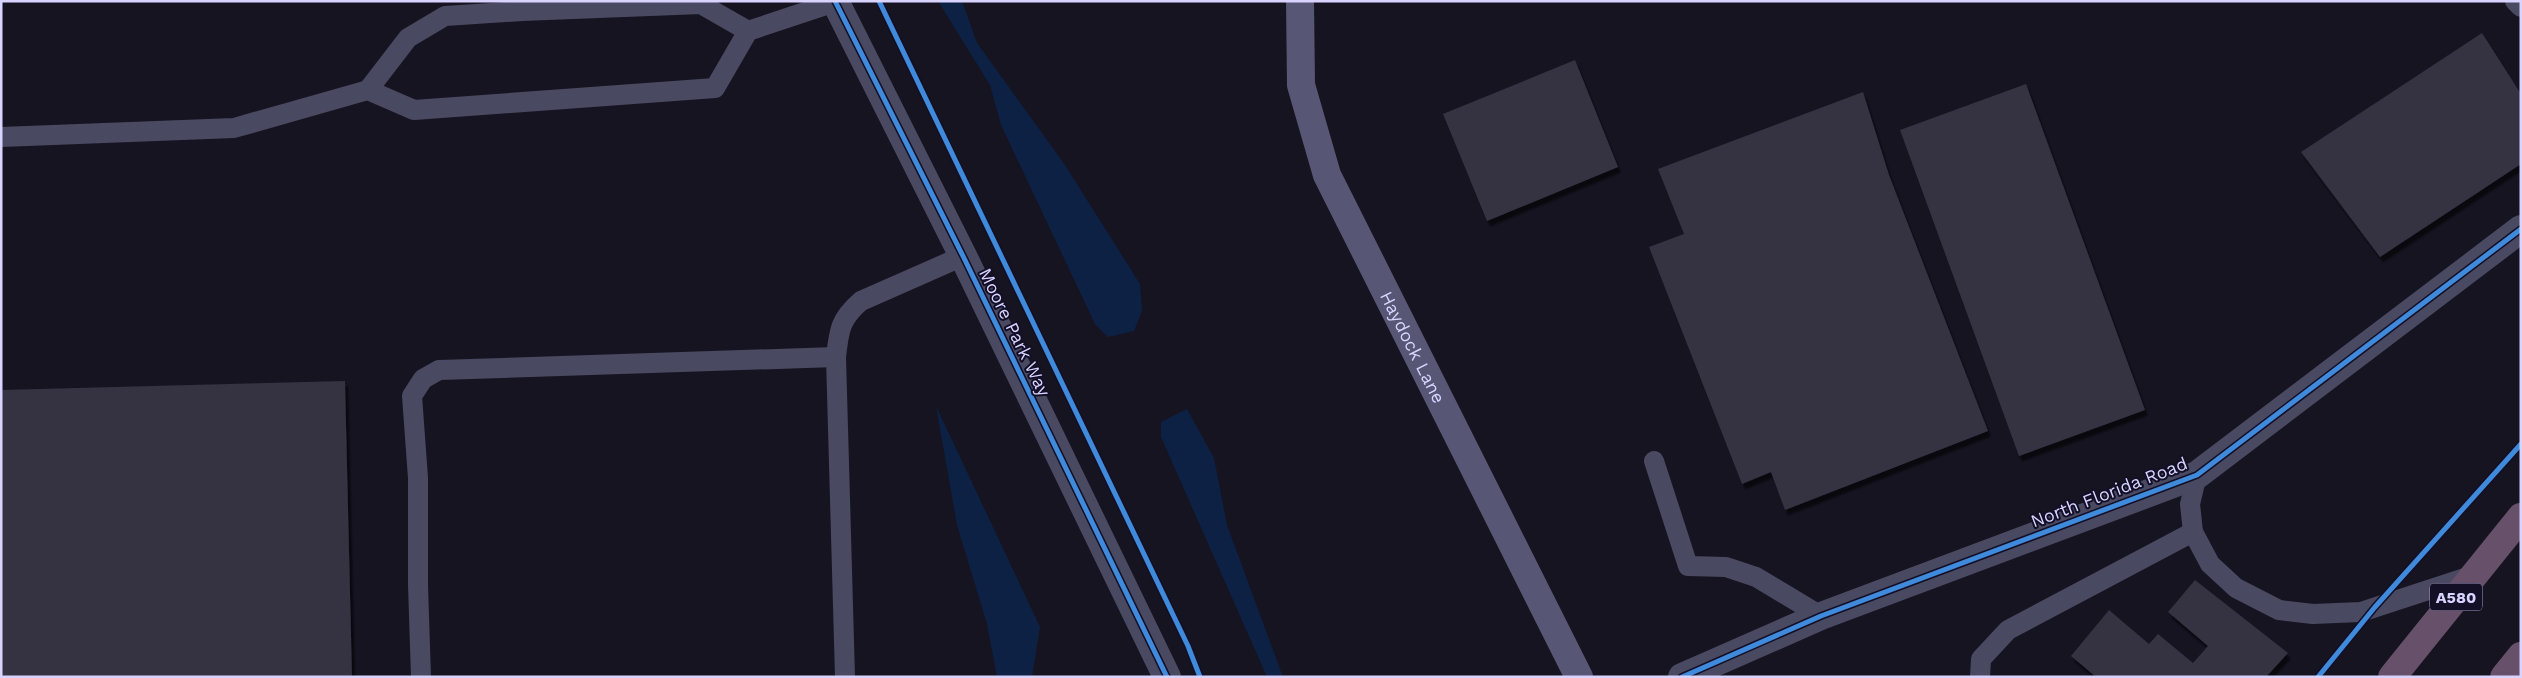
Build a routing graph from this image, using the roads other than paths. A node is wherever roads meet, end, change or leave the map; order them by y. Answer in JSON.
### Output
{"nodes":[{"id":1,"x":835,"y":1,"type":"edge"},
{"id":2,"x":1300,"y":1,"type":"edge"},
{"id":3,"x":2515,"y":1,"type":"edge"},
{"id":4,"x":2521,"y":7,"type":"edge"},
{"id":5,"x":748,"y":31,"type":"junction"},
{"id":6,"x":368,"y":90,"type":"junction"},
{"id":7,"x":1,"y":137,"type":"edge"},
{"id":8,"x":2521,"y":229,"type":"edge"},
{"id":9,"x":964,"y":256,"type":"junction"},
{"id":10,"x":836,"y":357,"type":"junction"},
{"id":11,"x":1654,"y":461,"type":"dead end"},
{"id":12,"x":2197,"y":475,"type":"junction"},
{"id":13,"x":2521,"y":517,"type":"edge"},
{"id":14,"x":2193,"y":532,"type":"junction"},
{"id":15,"x":2474,"y":575,"type":"junction"},
{"id":16,"x":1821,"y":616,"type":"junction"},
{"id":17,"x":2521,"y":656,"type":"edge"},
{"id":18,"x":421,"y":677,"type":"edge"},
{"id":19,"x":846,"y":677,"type":"edge"},
{"id":20,"x":1167,"y":677,"type":"edge"},
{"id":21,"x":1579,"y":677,"type":"edge"},
{"id":22,"x":1682,"y":677,"type":"edge"},
{"id":23,"x":1980,"y":677,"type":"edge"},
{"id":24,"x":2392,"y":677,"type":"edge"},
{"id":25,"x":2504,"y":677,"type":"edge"}],
"edges":[{"from":1,"to":5,"type":"lane"},
{"from":1,"to":9,"type":"street","name":"Moore Park Way"},
{"from":2,"to":21,"type":"street","name":"Haydock Lane"},
{"from":3,"to":4,"type":"lane"},
{"from":5,"to":6,"type":"lane"},
{"from":5,"to":6,"type":"lane"},
{"from":6,"to":7,"type":"lane"},
{"from":8,"to":12,"type":"street","name":"North Florida Road"},
{"from":9,"to":10,"type":"lane"},
{"from":9,"to":20,"type":"street","name":"Moore Park Way"},
{"from":10,"to":18,"type":"lane"},
{"from":10,"to":19,"type":"lane"},
{"from":11,"to":16,"type":"lane"},
{"from":12,"to":14,"type":"lane"},
{"from":12,"to":16,"type":"street","name":"North Florida Road"},
{"from":13,"to":15,"type":"highway","number":"A580"},
{"from":14,"to":15,"type":"lane"},
{"from":14,"to":23,"type":"lane"},
{"from":15,"to":24,"type":"highway","number":"A580"},
{"from":16,"to":22,"type":"street","name":"North Florida Road"},
{"from":17,"to":25,"type":"highway"}]}
